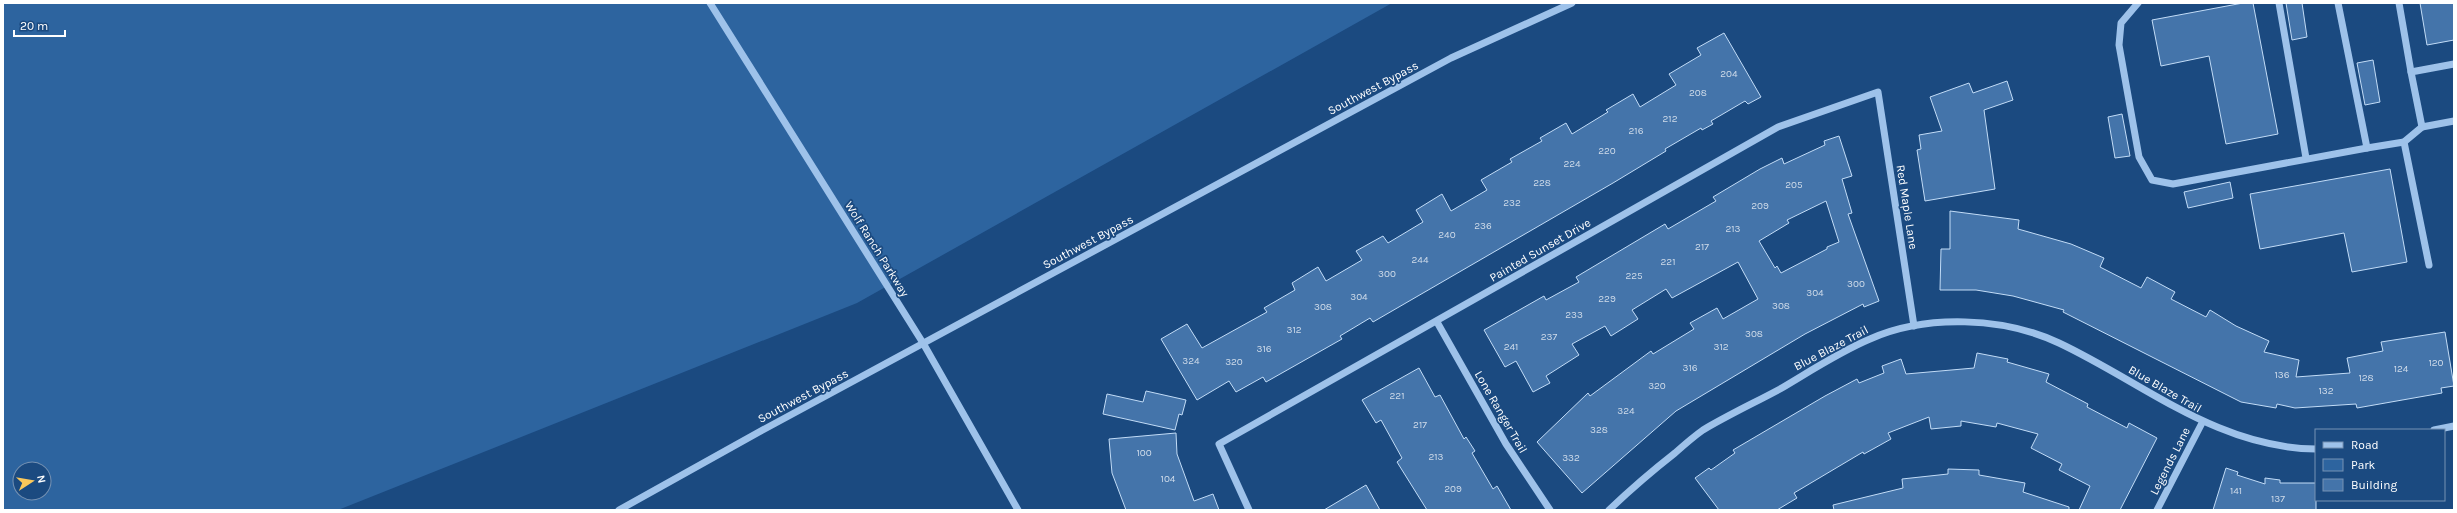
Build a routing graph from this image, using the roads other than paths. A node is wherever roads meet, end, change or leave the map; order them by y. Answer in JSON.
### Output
{"nodes":[{"id":1,"x":710,"y":3,"type":"edge"},
{"id":2,"x":1572,"y":3,"type":"edge"},
{"id":3,"x":2138,"y":3,"type":"edge"},
{"id":4,"x":2279,"y":3,"type":"edge"},
{"id":5,"x":2338,"y":3,"type":"edge"},
{"id":6,"x":2399,"y":3,"type":"edge"},
{"id":7,"x":2454,"y":64,"type":"edge"},
{"id":8,"x":2411,"y":72,"type":"junction"},
{"id":9,"x":1878,"y":92,"type":"joint"},
{"id":10,"x":2454,"y":121,"type":"edge"},
{"id":11,"x":2422,"y":127,"type":"junction"},
{"id":12,"x":2404,"y":142,"type":"junction"},
{"id":13,"x":2367,"y":148,"type":"junction"},
{"id":14,"x":2306,"y":158,"type":"junction"},
{"id":15,"x":2429,"y":265,"type":"dead end"},
{"id":16,"x":1437,"y":322,"type":"junction"},
{"id":17,"x":1914,"y":326,"type":"junction"},
{"id":18,"x":923,"y":343,"type":"junction"},
{"id":19,"x":2202,"y":423,"type":"junction"},
{"id":20,"x":2454,"y":426,"type":"edge"},
{"id":21,"x":2439,"y":429,"type":"edge"},
{"id":22,"x":2315,"y":449,"type":"edge"},
{"id":23,"x":619,"y":510,"type":"edge"},
{"id":24,"x":1018,"y":510,"type":"edge"},
{"id":25,"x":1249,"y":510,"type":"edge"},
{"id":26,"x":1550,"y":510,"type":"edge"},
{"id":27,"x":1610,"y":510,"type":"edge"},
{"id":28,"x":2157,"y":510,"type":"edge"}],
"edges":[{"from":1,"to":18,"type":"street","name":"Wolf Ranch Parkway"},
{"from":2,"to":18,"type":"street","name":"Southwest Bypass"},
{"from":3,"to":14,"type":"street"},
{"from":4,"to":14,"type":"street"},
{"from":5,"to":13,"type":"street"},
{"from":6,"to":8,"type":"street"},
{"from":7,"to":8,"type":"street"},
{"from":8,"to":11,"type":"street"},
{"from":9,"to":16,"type":"street","name":"Painted Sunset Drive"},
{"from":9,"to":17,"type":"street","name":"Red Maple Lane"},
{"from":10,"to":11,"type":"street"},
{"from":11,"to":12,"type":"street"},
{"from":12,"to":13,"type":"street"},
{"from":12,"to":15,"type":"street"},
{"from":13,"to":14,"type":"street"},
{"from":16,"to":25,"type":"street","name":"Painted Sunset Drive"},
{"from":16,"to":26,"type":"street","name":"Lone Ranger Trail"},
{"from":17,"to":19,"type":"street","name":"Blue Blaze Trail"},
{"from":17,"to":27,"type":"street","name":"Blue Blaze Trail"},
{"from":18,"to":23,"type":"street","name":"Southwest Bypass"},
{"from":18,"to":24,"type":"street","name":"Wolf Ranch Parkway"},
{"from":19,"to":22,"type":"street","name":"Blue Blaze Trail"},
{"from":19,"to":28,"type":"street","name":"Legends Lane"},
{"from":20,"to":21,"type":"street"}]}
